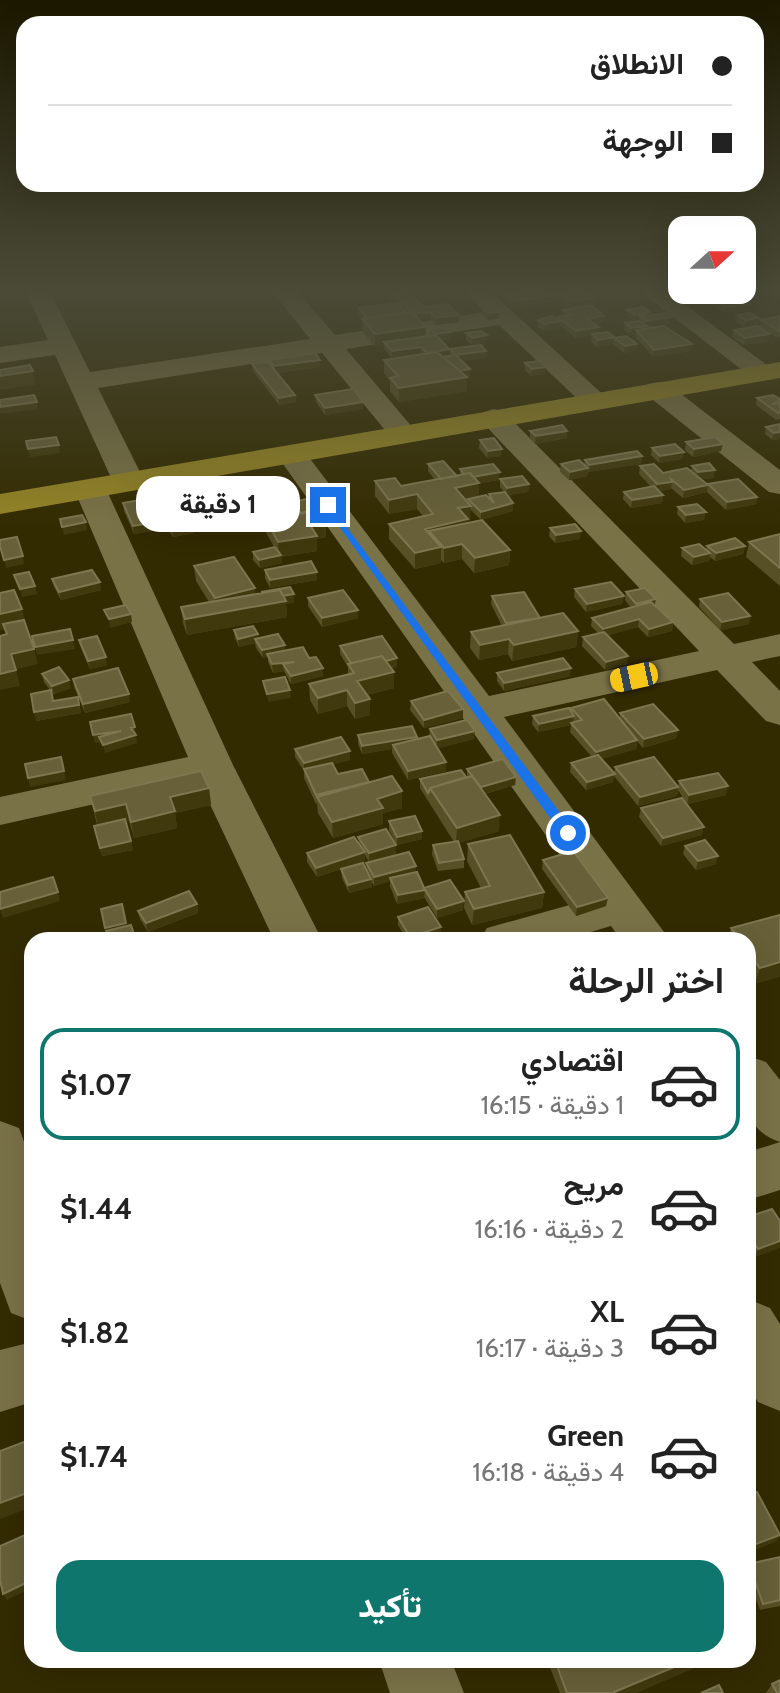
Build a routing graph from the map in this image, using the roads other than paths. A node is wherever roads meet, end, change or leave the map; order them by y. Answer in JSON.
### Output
{"nodes":[{"id":1,"x":75,"y":369,"type":"edge"},
{"id":2,"x":168,"y":369,"type":"edge"},
{"id":3,"x":349,"y":369,"type":"edge"},
{"id":4,"x":561,"y":369,"type":"edge"},
{"id":5,"x":772,"y":372,"type":"edge"},
{"id":6,"x":81,"y":382,"type":"junction"},
{"id":7,"x":658,"y":390,"type":"junction"},
{"id":8,"x":595,"y":400,"type":"junction"},
{"id":9,"x":494,"y":418,"type":"junction"},
{"id":10,"x":403,"y":434,"type":"junction"},
{"id":11,"x":291,"y":454,"type":"junction"},
{"id":12,"x":129,"y":482,"type":"junction"},
{"id":13,"x":780,"y":485,"type":"edge"},
{"id":14,"x":90,"y":489,"type":"junction"},
{"id":15,"x":0,"y":504,"type":"edge"},
{"id":16,"x":780,"y":645,"type":"edge"},
{"id":17,"x":726,"y":657,"type":"junction"},
{"id":18,"x":480,"y":710,"type":"junction"},
{"id":19,"x":780,"y":713,"type":"edge"},
{"id":20,"x":212,"y":765,"type":"junction"},
{"id":21,"x":0,"y":811,"type":"edge"},
{"id":22,"x":633,"y":923,"type":"edge"},
{"id":23,"x":294,"y":932,"type":"edge"},
{"id":24,"x":565,"y":932,"type":"edge"},
{"id":25,"x":756,"y":1088,"type":"edge"},
{"id":26,"x":780,"y":1120,"type":"edge"},
{"id":27,"x":0,"y":1144,"type":"edge"},
{"id":28,"x":780,"y":1166,"type":"edge"},
{"id":29,"x":756,"y":1174,"type":"edge"},
{"id":30,"x":24,"y":1256,"type":"edge"},
{"id":31,"x":756,"y":1341,"type":"edge"},
{"id":32,"x":24,"y":1374,"type":"edge"},
{"id":33,"x":780,"y":1380,"type":"edge"},
{"id":34,"x":0,"y":1381,"type":"edge"},
{"id":35,"x":418,"y":1668,"type":"edge"},
{"id":36,"x":427,"y":1693,"type":"edge"}],
"edges":[{"from":1,"to":6,"type":"street"},
{"from":2,"to":6,"type":"street"},
{"from":3,"to":10,"type":"street"},
{"from":4,"to":8,"type":"street"},
{"from":5,"to":7,"type":"highway"},
{"from":6,"to":12,"type":"street"},
{"from":7,"to":8,"type":"highway"},
{"from":7,"to":13,"type":"street"},
{"from":8,"to":9,"type":"highway"},
{"from":9,"to":10,"type":"highway"},
{"from":9,"to":17,"type":"street"},
{"from":10,"to":11,"type":"highway"},
{"from":11,"to":12,"type":"highway"},
{"from":11,"to":18,"type":"street"},
{"from":12,"to":14,"type":"highway"},
{"from":14,"to":15,"type":"highway"},
{"from":14,"to":20,"type":"street"},
{"from":16,"to":17,"type":"street"},
{"from":17,"to":18,"type":"street"},
{"from":17,"to":19,"type":"street"},
{"from":18,"to":22,"type":"street"},
{"from":20,"to":21,"type":"street"},
{"from":20,"to":23,"type":"street"},
{"from":22,"to":24,"type":"street"},
{"from":25,"to":26,"type":"street"},
{"from":27,"to":30,"type":"street"},
{"from":28,"to":29,"type":"street"},
{"from":31,"to":33,"type":"street"},
{"from":32,"to":34,"type":"street"},
{"from":35,"to":36,"type":"street"}]}
